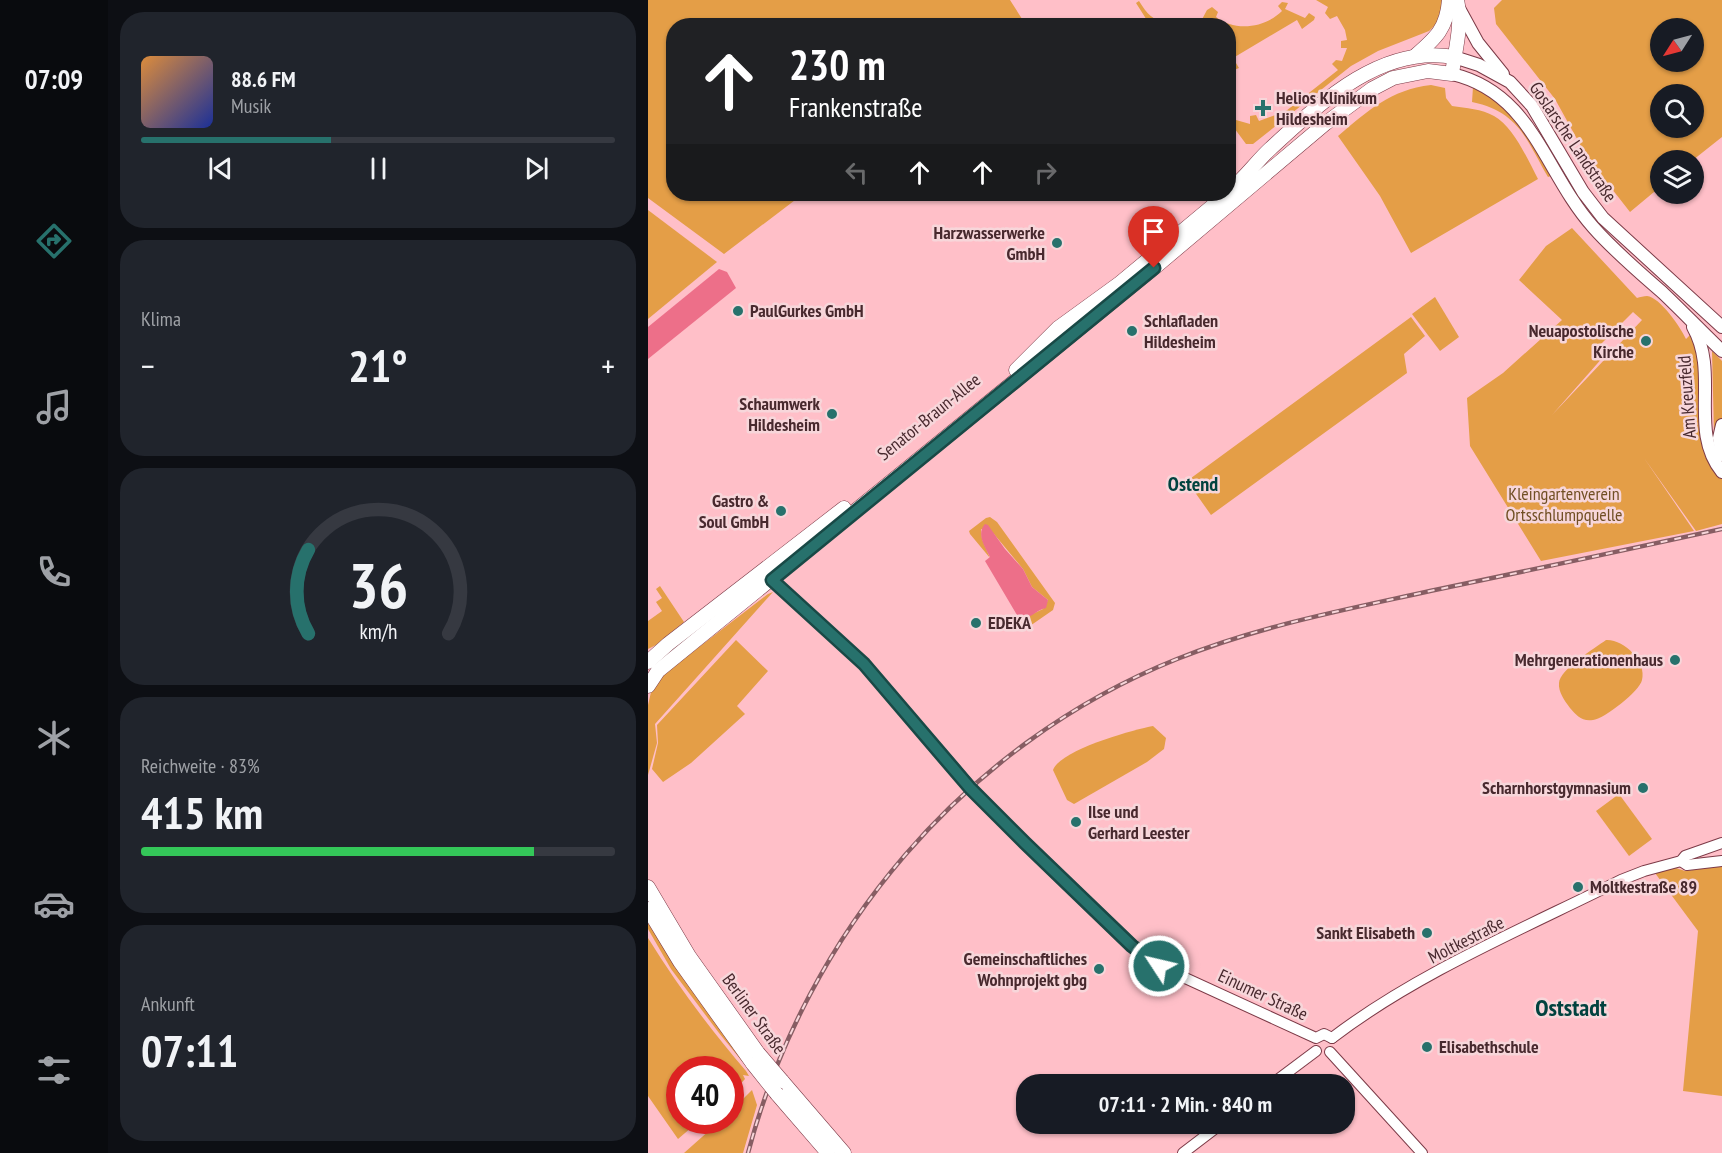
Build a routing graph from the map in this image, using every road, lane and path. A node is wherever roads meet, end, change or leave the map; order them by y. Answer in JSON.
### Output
{"nodes":[{"id":1,"x":1455,"y":3,"type":"edge"},
{"id":2,"x":1415,"y":56,"type":"junction"},
{"id":3,"x":1454,"y":57,"type":"junction"},
{"id":4,"x":1452,"y":74,"type":"junction"},
{"id":5,"x":1510,"y":82,"type":"junction"},
{"id":6,"x":1236,"y":185,"type":"edge"},
{"id":7,"x":1236,"y":200,"type":"edge"},
{"id":8,"x":1218,"y":201,"type":"edge"},
{"id":9,"x":1235,"y":201,"type":"edge"},
{"id":10,"x":1674,"y":285,"type":"junction"},
{"id":11,"x":1688,"y":318,"type":"junction"},
{"id":12,"x":1722,"y":327,"type":"edge"},
{"id":13,"x":1722,"y":341,"type":"edge"},
{"id":14,"x":1722,"y":351,"type":"edge"},
{"id":15,"x":1722,"y":425,"type":"edge"},
{"id":16,"x":1722,"y":455,"type":"edge"},
{"id":17,"x":1722,"y":472,"type":"edge"},
{"id":18,"x":761,"y":571,"type":"junction"},
{"id":19,"x":772,"y":580,"type":"junction"},
{"id":20,"x":668,"y":644,"type":"junction"},
{"id":21,"x":648,"y":652,"type":"edge"},
{"id":22,"x":648,"y":663,"type":"edge"},
{"id":23,"x":648,"y":686,"type":"edge"},
{"id":24,"x":1722,"y":843,"type":"edge"},
{"id":25,"x":1681,"y":861,"type":"junction"},
{"id":26,"x":1722,"y":861,"type":"edge"},
{"id":27,"x":648,"y":887,"type":"edge"},
{"id":28,"x":648,"y":909,"type":"edge"},
{"id":29,"x":1316,"y":1038,"type":"junction"},
{"id":30,"x":1332,"y":1038,"type":"junction"},
{"id":31,"x":1316,"y":1051,"type":"junction"},
{"id":32,"x":1330,"y":1052,"type":"junction"},
{"id":33,"x":756,"y":1058,"type":"junction"},
{"id":34,"x":1285,"y":1074,"type":"edge"},
{"id":35,"x":779,"y":1088,"type":"junction"},
{"id":36,"x":1208,"y":1134,"type":"edge"},
{"id":37,"x":828,"y":1153,"type":"edge"},
{"id":38,"x":844,"y":1153,"type":"edge"},
{"id":39,"x":1183,"y":1153,"type":"edge"},
{"id":40,"x":1422,"y":1153,"type":"edge"}],
"edges":[{"from":1,"to":2,"type":"main road"},
{"from":1,"to":3,"type":"main road"},
{"from":1,"to":5,"type":"main road"},
{"from":2,"to":3,"type":"main road","name":"Senator-Braun-Allee"},
{"from":2,"to":6,"type":"main road","name":"Senator-Braun-Allee"},
{"from":3,"to":4,"type":"main road"},
{"from":3,"to":5,"type":"main road","name":"Goslarsche Landstraße"},
{"from":4,"to":7,"type":"main road","name":"Senator-Braun-Allee"},
{"from":4,"to":11,"type":"main road"},
{"from":5,"to":10,"type":"main road","name":"Goslarsche Landstraße"},
{"from":8,"to":18,"type":"main road","name":"Senator-Braun-Allee"},
{"from":9,"to":19,"type":"main road","name":"Senator-Braun-Allee"},
{"from":10,"to":12,"type":"main road","name":"Goslarsche Landstraße"},
{"from":10,"to":13,"type":"main road"},
{"from":11,"to":14,"type":"main road"},
{"from":11,"to":17,"type":"main road","name":"Am Kreuzfeld"},
{"from":15,"to":16,"type":"main road"},
{"from":18,"to":19,"type":"street","name":"Einumer Straße"},
{"from":18,"to":20,"type":"main road","name":"Senator-Braun-Allee"},
{"from":19,"to":23,"type":"main road","name":"Senator-Braun-Allee"},
{"from":19,"to":29,"type":"street","name":"Einumer Straße"},
{"from":20,"to":21,"type":"main road"},
{"from":20,"to":22,"type":"main road","name":"Senator-Braun-Allee"},
{"from":24,"to":25,"type":"street"},
{"from":25,"to":26,"type":"street"},
{"from":25,"to":30,"type":"street","name":"Moltkestraße"},
{"from":27,"to":33,"type":"main road","name":"Berliner Straße"},
{"from":28,"to":33,"type":"main road","name":"Berliner Straße"},
{"from":29,"to":30,"type":"street","name":"Einumer Straße"},
{"from":29,"to":31,"type":"street","name":"Einumer Straße"},
{"from":30,"to":32,"type":"street"},
{"from":31,"to":32,"type":"street"},
{"from":31,"to":34,"type":"street"},
{"from":32,"to":40,"type":"street"},
{"from":33,"to":35,"type":"main road","name":"Berliner Straße","bridge":true},
{"from":35,"to":37,"type":"main road","name":"Berliner Straße"},
{"from":35,"to":38,"type":"main road","name":"Berliner Straße"},
{"from":36,"to":39,"type":"street"}]}
